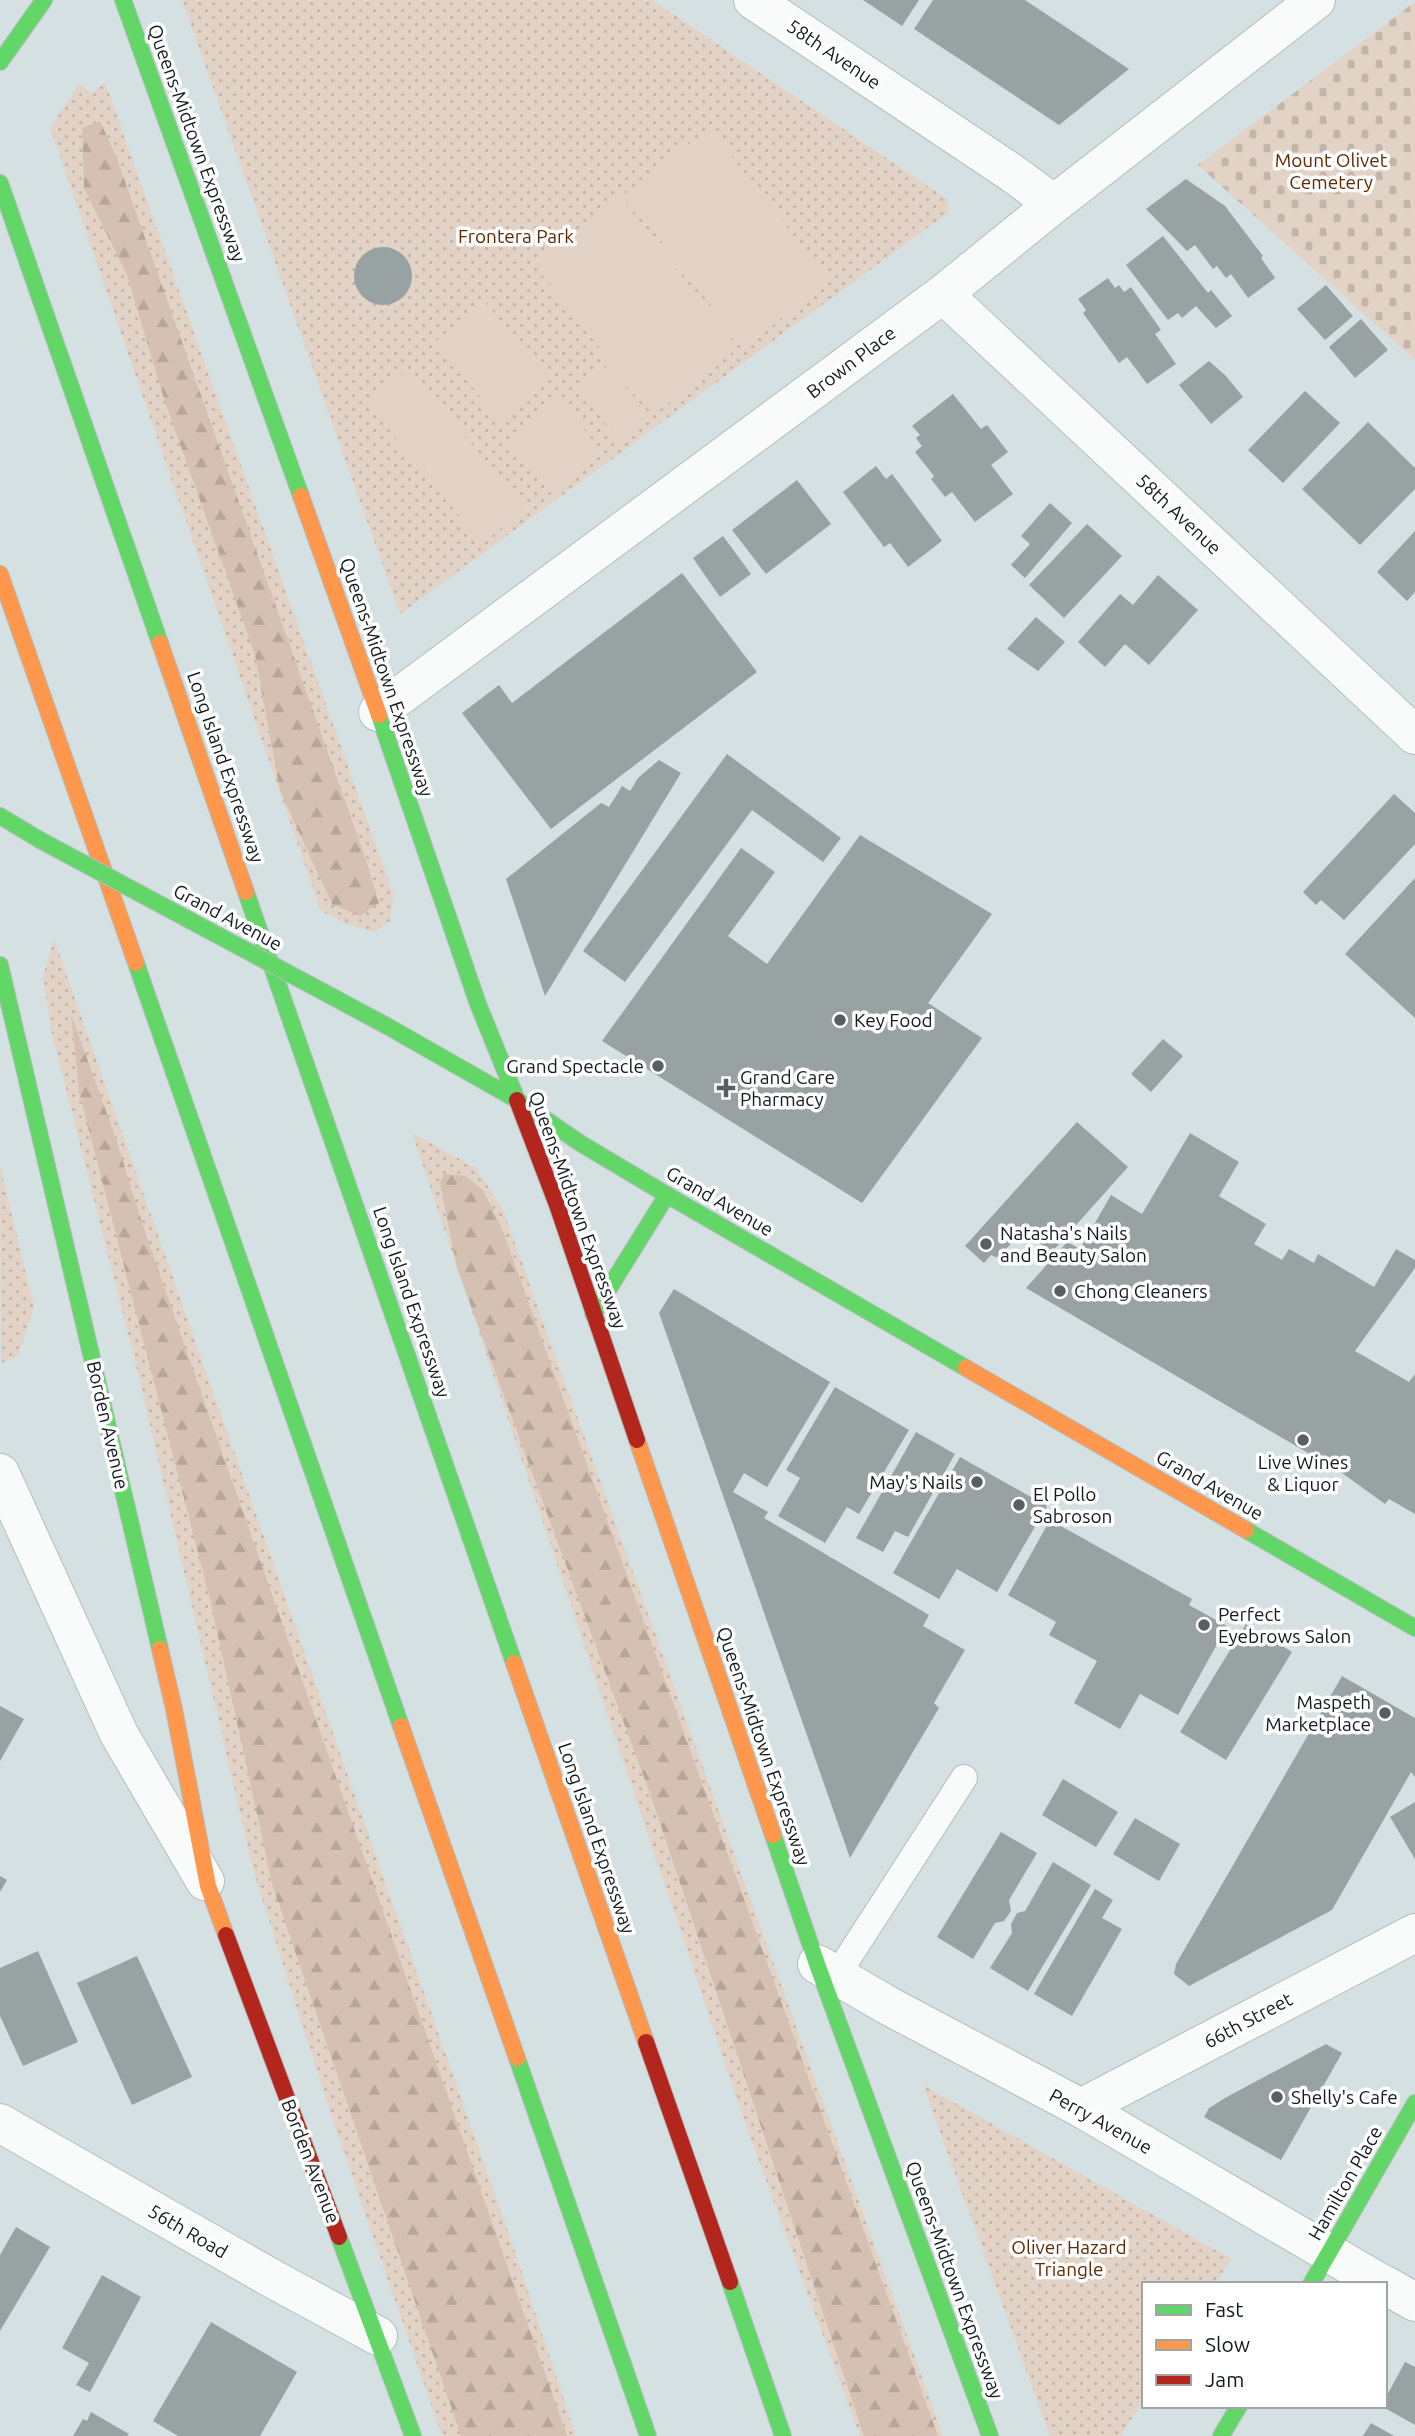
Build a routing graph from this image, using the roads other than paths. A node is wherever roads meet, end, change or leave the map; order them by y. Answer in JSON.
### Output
{"nodes":[{"id":1,"x":44,"y":0,"type":"edge"},
{"id":2,"x":124,"y":0,"type":"edge"},
{"id":3,"x":753,"y":0,"type":"edge"},
{"id":4,"x":1316,"y":0,"type":"edge"},
{"id":5,"x":0,"y":62,"type":"edge"},
{"id":6,"x":0,"y":183,"type":"edge"},
{"id":7,"x":1054,"y":204,"type":"junction"},
{"id":8,"x":943,"y":294,"type":"junction"},
{"id":9,"x":0,"y":574,"type":"edge"},
{"id":10,"x":378,"y":712,"type":"junction"},
{"id":11,"x":1415,"y":735,"type":"edge"},
{"id":12,"x":0,"y":816,"type":"edge"},
{"id":13,"x":0,"y":965,"type":"edge"},
{"id":14,"x":517,"y":1100,"type":"junction"},
{"id":15,"x":667,"y":1195,"type":"junction"},
{"id":16,"x":593,"y":1314,"type":"junction"},
{"id":17,"x":2,"y":1481,"type":"edge"},
{"id":18,"x":1415,"y":1628,"type":"edge"},
{"id":19,"x":964,"y":1778,"type":"dead end"},
{"id":20,"x":208,"y":1886,"type":"junction"},
{"id":21,"x":1415,"y":1933,"type":"edge"},
{"id":22,"x":827,"y":1969,"type":"junction"},
{"id":23,"x":1415,"y":2103,"type":"edge"},
{"id":24,"x":1081,"y":2108,"type":"junction"},
{"id":25,"x":0,"y":2123,"type":"edge"},
{"id":26,"x":1320,"y":2268,"type":"edge"},
{"id":27,"x":1373,"y":2282,"type":"edge"},
{"id":28,"x":1387,"y":2287,"type":"edge"},
{"id":29,"x":1415,"y":2302,"type":"edge"},
{"id":30,"x":378,"y":2336,"type":"junction"},
{"id":31,"x":1238,"y":2408,"type":"edge"},
{"id":32,"x":413,"y":2436,"type":"edge"},
{"id":33,"x":648,"y":2436,"type":"edge"},
{"id":34,"x":783,"y":2436,"type":"edge"},
{"id":35,"x":990,"y":2436,"type":"edge"},
{"id":36,"x":1221,"y":2436,"type":"edge"}],
"edges":[{"from":1,"to":5,"type":"main road"},
{"from":2,"to":10,"type":"main road","name":"Queens-Midtown Expressway"},
{"from":3,"to":7,"type":"street","name":"58th Avenue"},
{"from":4,"to":7,"type":"street","name":"Brown Place"},
{"from":6,"to":34,"type":"main road","name":"Long Island Expressway"},
{"from":7,"to":8,"type":"street","name":"Brown Place"},
{"from":8,"to":10,"type":"street","name":"Brown Place"},
{"from":8,"to":11,"type":"street","name":"58th Avenue"},
{"from":9,"to":33,"type":"main road"},
{"from":10,"to":14,"type":"main road","name":"Queens-Midtown Expressway"},
{"from":12,"to":14,"type":"main road","name":"Grand Avenue","bridge":true},
{"from":13,"to":20,"type":"main road","name":"Borden Avenue"},
{"from":14,"to":15,"type":"main road","name":"Grand Avenue"},
{"from":14,"to":16,"type":"main road","name":"Queens-Midtown Expressway"},
{"from":15,"to":16,"type":"main road"},
{"from":15,"to":18,"type":"main road","name":"Grand Avenue"},
{"from":16,"to":22,"type":"main road","name":"Queens-Midtown Expressway"},
{"from":17,"to":20,"type":"street","name":"Borden Avenue"},
{"from":19,"to":22,"type":"lane"},
{"from":20,"to":30,"type":"main road","name":"Borden Avenue"},
{"from":21,"to":24,"type":"street","name":"66th Street"},
{"from":22,"to":24,"type":"street","name":"Perry Avenue"},
{"from":22,"to":35,"type":"main road","name":"Queens-Midtown Expressway"},
{"from":23,"to":26,"type":"main road","name":"Hamilton Place"},
{"from":24,"to":26,"type":"street","name":"Perry Avenue"},
{"from":25,"to":30,"type":"street","name":"56th Road"},
{"from":26,"to":27,"type":"street","name":"Perry Avenue"},
{"from":28,"to":29,"type":"street","name":"Perry Avenue"},
{"from":30,"to":32,"type":"main road","name":"Borden Avenue"},
{"from":31,"to":36,"type":"main road"}]}
